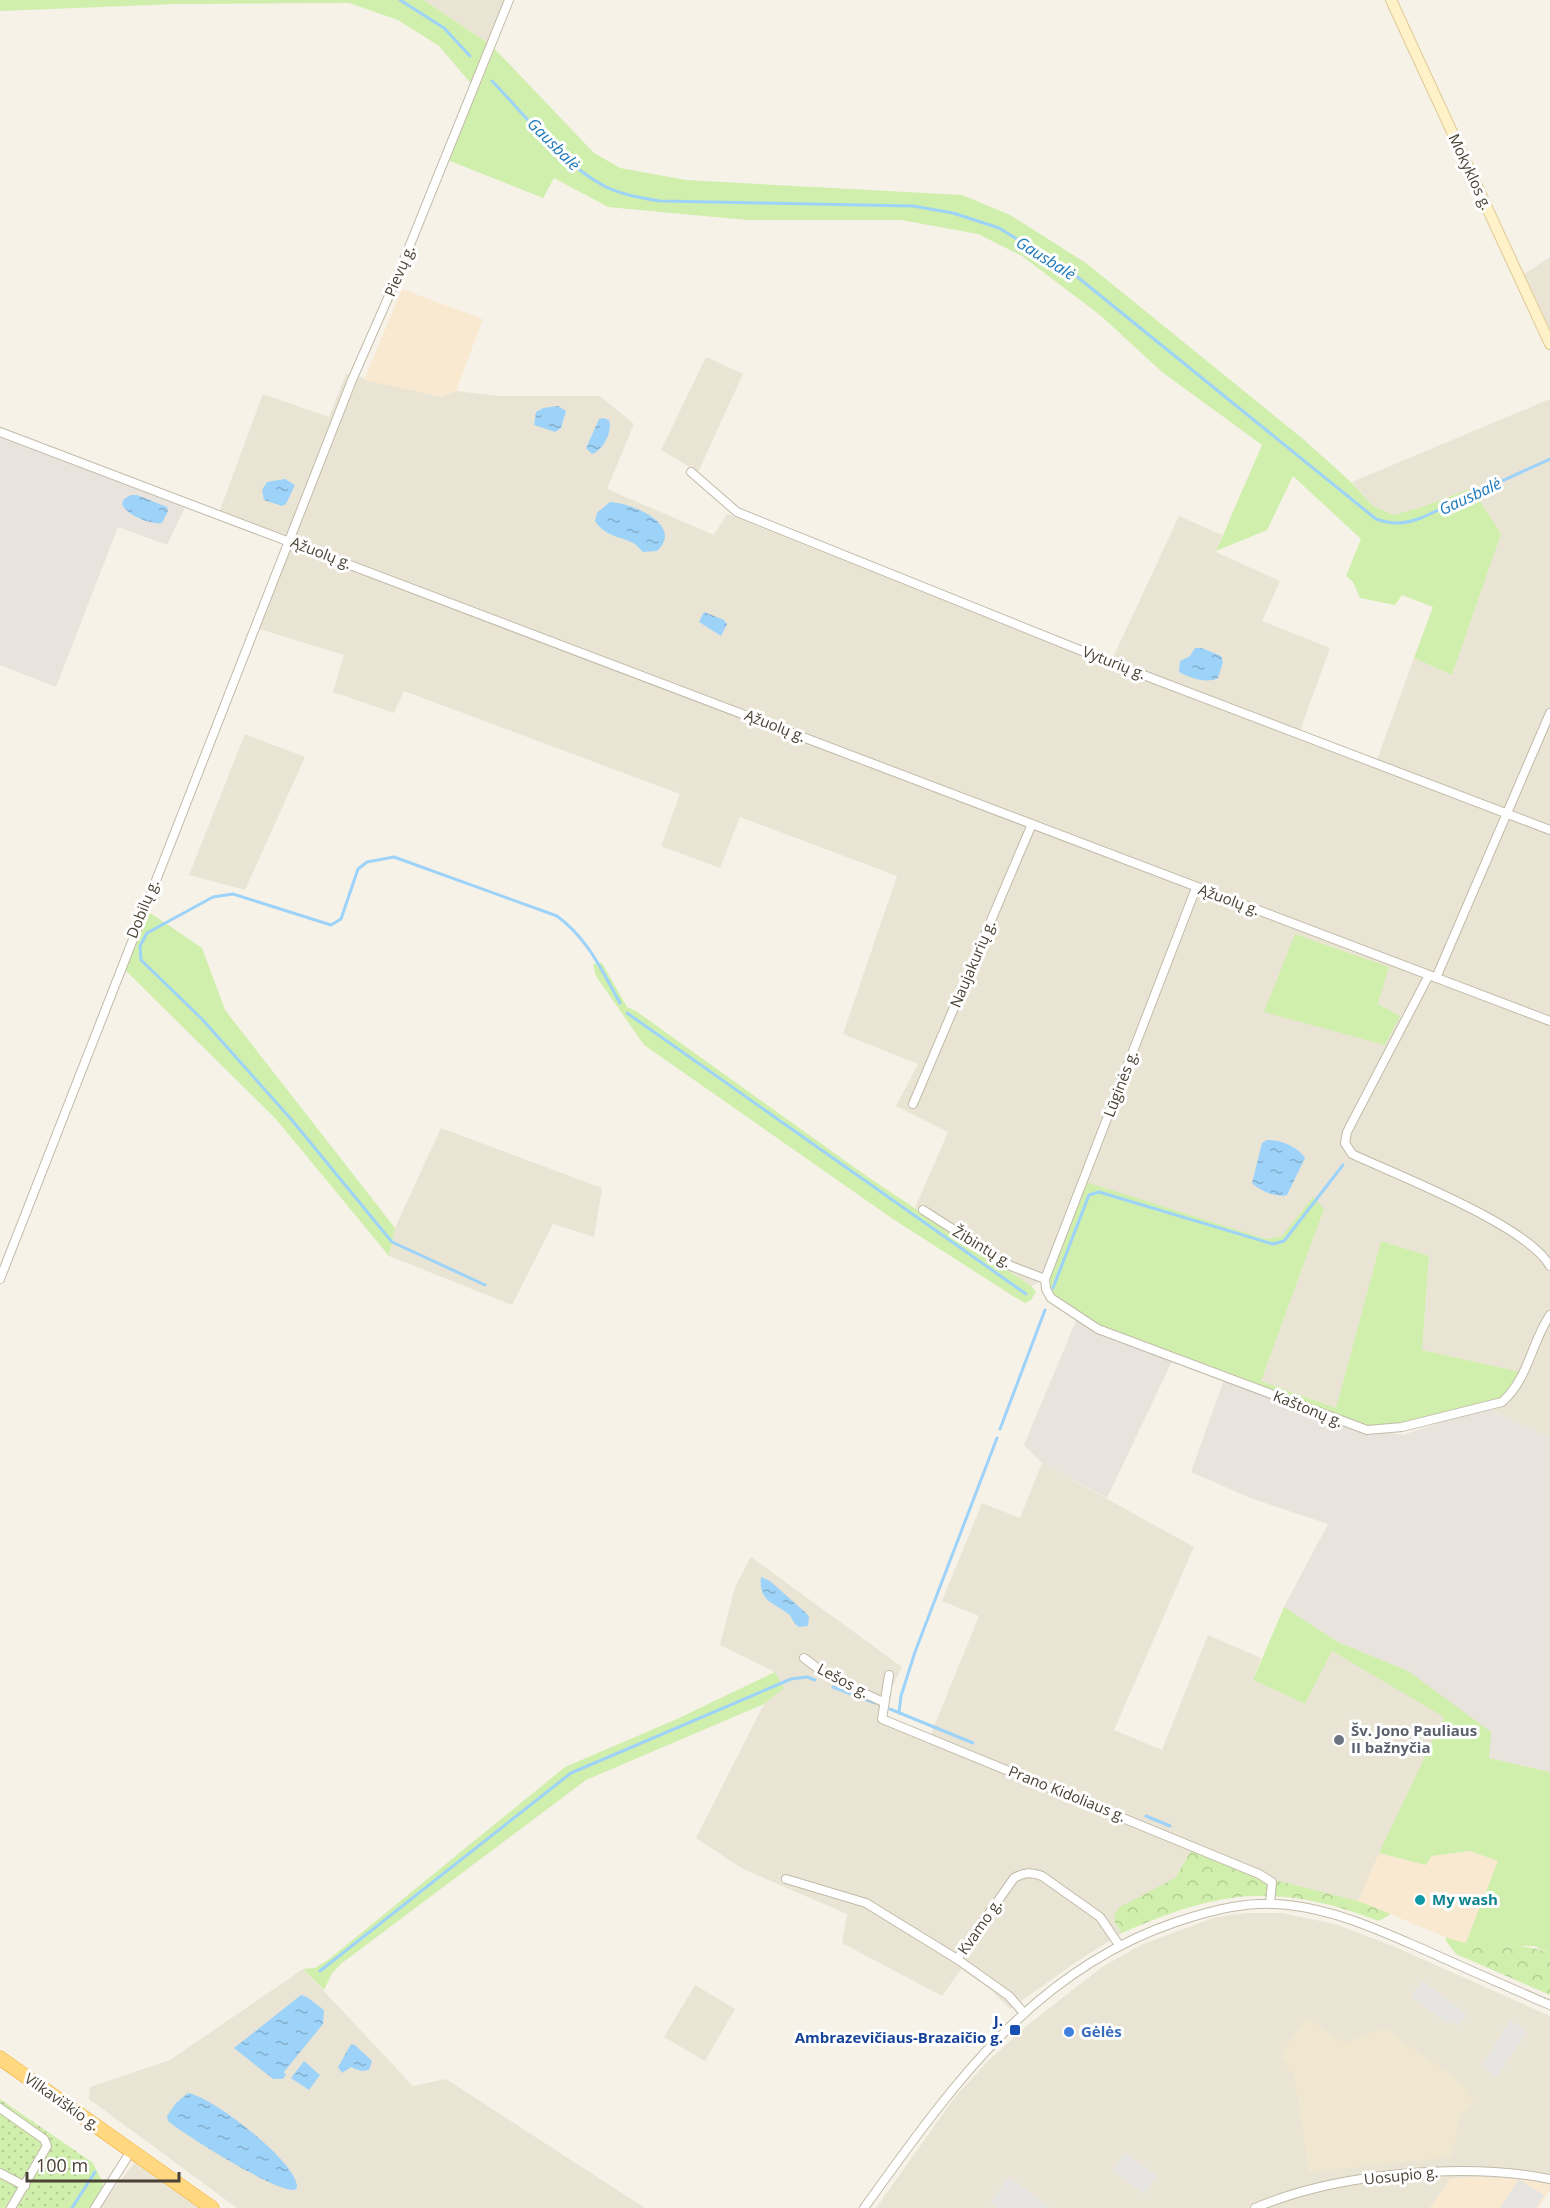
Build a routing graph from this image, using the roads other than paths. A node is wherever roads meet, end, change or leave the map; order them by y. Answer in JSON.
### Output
{"nodes":[{"id":1,"x":509,"y":0,"type":"edge"},
{"id":2,"x":1391,"y":0,"type":"edge"},
{"id":3,"x":1550,"y":344,"type":"edge"},
{"id":4,"x":0,"y":432,"type":"edge"},
{"id":5,"x":691,"y":472,"type":"dead end"},
{"id":6,"x":290,"y":541,"type":"junction"},
{"id":7,"x":1550,"y":713,"type":"edge"},
{"id":8,"x":1506,"y":813,"type":"junction"},
{"id":9,"x":1032,"y":824,"type":"junction"},
{"id":10,"x":1550,"y":830,"type":"edge"},
{"id":11,"x":1196,"y":888,"type":"junction"},
{"id":12,"x":1432,"y":977,"type":"junction"},
{"id":13,"x":1550,"y":1021,"type":"edge"},
{"id":14,"x":913,"y":1104,"type":"dead end"},
{"id":15,"x":923,"y":1210,"type":"dead end"},
{"id":16,"x":1550,"y":1266,"type":"edge"},
{"id":17,"x":0,"y":1279,"type":"edge"},
{"id":18,"x":1045,"y":1279,"type":"junction"},
{"id":19,"x":1550,"y":1314,"type":"edge"},
{"id":20,"x":804,"y":1658,"type":"dead end"},
{"id":21,"x":889,"y":1675,"type":"dead end"},
{"id":22,"x":883,"y":1702,"type":"junction"},
{"id":23,"x":786,"y":1879,"type":"dead end"},
{"id":24,"x":1270,"y":1904,"type":"junction"},
{"id":25,"x":1119,"y":1944,"type":"junction"},
{"id":26,"x":957,"y":1959,"type":"junction"},
{"id":27,"x":1550,"y":2005,"type":"edge"},
{"id":28,"x":1023,"y":2012,"type":"junction"},
{"id":29,"x":0,"y":2058,"type":"edge"},
{"id":30,"x":0,"y":2108,"type":"edge"},
{"id":31,"x":131,"y":2151,"type":"junction"},
{"id":32,"x":0,"y":2173,"type":"edge"},
{"id":33,"x":1550,"y":2179,"type":"edge"},
{"id":34,"x":25,"y":2186,"type":"junction"},
{"id":35,"x":11,"y":2208,"type":"edge"},
{"id":36,"x":95,"y":2208,"type":"edge"},
{"id":37,"x":212,"y":2208,"type":"edge"},
{"id":38,"x":864,"y":2208,"type":"edge"},
{"id":39,"x":1255,"y":2208,"type":"edge"}],
"edges":[{"from":1,"to":6,"type":"street","name":"Pievų g."},
{"from":2,"to":3,"type":"main road","name":"Mokyklos g."},
{"from":4,"to":6,"type":"street","name":"Ąžuolų g."},
{"from":5,"to":8,"type":"street","name":"Vyturių g."},
{"from":6,"to":9,"type":"street","name":"Ąžuolų g."},
{"from":6,"to":17,"type":"street","name":"Dobilų g."},
{"from":7,"to":8,"type":"street"},
{"from":8,"to":10,"type":"street","name":"Vyturių g."},
{"from":8,"to":12,"type":"street"},
{"from":9,"to":11,"type":"street","name":"Ąžuolų g."},
{"from":9,"to":14,"type":"street","name":"Naujakurių g."},
{"from":11,"to":12,"type":"street","name":"Ąžuolų g."},
{"from":11,"to":18,"type":"street","name":"Lūginės g."},
{"from":12,"to":13,"type":"street","name":"Ąžuolų g."},
{"from":12,"to":16,"type":"street"},
{"from":15,"to":18,"type":"street","name":"Žibintų g."},
{"from":18,"to":19,"type":"street","name":"Kaštonų g."},
{"from":20,"to":22,"type":"street","name":"Lešos g."},
{"from":21,"to":22,"type":"street"},
{"from":22,"to":24,"type":"street","name":"Prano Kidoliaus g."},
{"from":23,"to":26,"type":"street","name":"Kvamo g."},
{"from":24,"to":25,"type":"street"},
{"from":24,"to":27,"type":"street"},
{"from":25,"to":26,"type":"street","name":"Kvamo g."},
{"from":25,"to":28,"type":"street"},
{"from":26,"to":28,"type":"street"},
{"from":28,"to":38,"type":"street"},
{"from":29,"to":31,"type":"highway","name":"Vilkaviškio g."},
{"from":30,"to":34,"type":"street"},
{"from":31,"to":36,"type":"street"},
{"from":31,"to":37,"type":"highway","name":"Vilkaviškio g."},
{"from":32,"to":34,"type":"street"},
{"from":33,"to":39,"type":"street","name":"Uosupio g."},
{"from":34,"to":35,"type":"street"}]}
